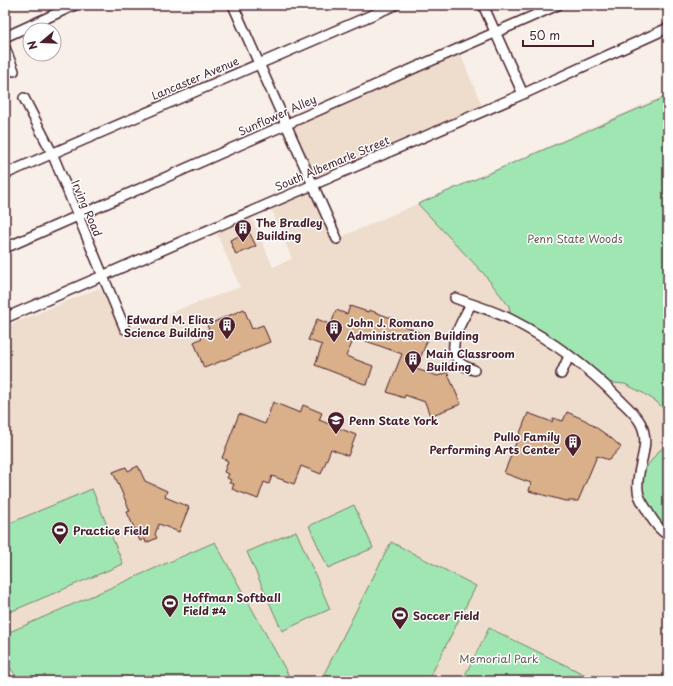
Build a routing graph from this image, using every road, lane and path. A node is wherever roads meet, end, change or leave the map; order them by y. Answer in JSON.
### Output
{"nodes":[{"id":1,"x":76,"y":5,"type":"edge"},
{"id":2,"x":233,"y":5,"type":"edge"},
{"id":3,"x":395,"y":5,"type":"edge"},
{"id":4,"x":483,"y":5,"type":"edge"},
{"id":5,"x":558,"y":5,"type":"edge"},
{"id":6,"x":668,"y":28,"type":"edge"},
{"id":7,"x":495,"y":33,"type":"junction"},
{"id":8,"x":5,"y":37,"type":"edge"},
{"id":9,"x":5,"y":48,"type":"edge"},
{"id":10,"x":259,"y":63,"type":"junction"},
{"id":11,"x":14,"y":71,"type":"dead end"},
{"id":12,"x":523,"y":94,"type":"junction"},
{"id":13,"x":24,"y":98,"type":"dead end"},
{"id":14,"x":286,"y":124,"type":"junction"},
{"id":15,"x":52,"y":153,"type":"junction"},
{"id":16,"x":5,"y":174,"type":"edge"},
{"id":17,"x":313,"y":185,"type":"junction"},
{"id":18,"x":77,"y":216,"type":"junction"},
{"id":19,"x":337,"y":240,"type":"dead end"},
{"id":20,"x":5,"y":248,"type":"edge"},
{"id":21,"x":103,"y":275,"type":"junction"},
{"id":22,"x":455,"y":298,"type":"dead end"},
{"id":23,"x":471,"y":304,"type":"junction"},
{"id":24,"x":5,"y":318,"type":"edge"},
{"id":25,"x":125,"y":329,"type":"dead end"},
{"id":26,"x":569,"y":356,"type":"junction"},
{"id":27,"x":474,"y":370,"type":"dead end"},
{"id":28,"x":560,"y":374,"type":"dead end"},
{"id":29,"x":668,"y":535,"type":"edge"}],
"edges":[{"from":1,"to":8,"type":"street"},
{"from":2,"to":10,"type":"street"},
{"from":3,"to":10,"type":"street","name":"Lancaster Avenue"},
{"from":4,"to":7,"type":"street"},
{"from":5,"to":7,"type":"street","name":"Sunflower Alley"},
{"from":6,"to":12,"type":"street","name":"South Albemarle Street"},
{"from":7,"to":12,"type":"street"},
{"from":7,"to":14,"type":"street","name":"Sunflower Alley"},
{"from":9,"to":11,"type":"street"},
{"from":10,"to":14,"type":"street"},
{"from":10,"to":15,"type":"street","name":"Lancaster Avenue"},
{"from":12,"to":17,"type":"street","name":"South Albemarle Street"},
{"from":13,"to":15,"type":"street","name":"Irving Road"},
{"from":14,"to":17,"type":"street"},
{"from":14,"to":18,"type":"street","name":"Sunflower Alley"},
{"from":15,"to":16,"type":"street","name":"Lancaster Avenue"},
{"from":15,"to":18,"type":"street","name":"Irving Road"},
{"from":17,"to":19,"type":"street"},
{"from":17,"to":21,"type":"street","name":"South Albemarle Street"},
{"from":18,"to":20,"type":"street","name":"Sunflower Alley"},
{"from":18,"to":21,"type":"street","name":"Irving Road"},
{"from":21,"to":24,"type":"street","name":"South Albemarle Street"},
{"from":21,"to":25,"type":"street","name":"Irving Road"},
{"from":22,"to":23,"type":"street"},
{"from":23,"to":26,"type":"street"},
{"from":23,"to":27,"type":"street"},
{"from":26,"to":28,"type":"street"},
{"from":26,"to":29,"type":"street"}]}
